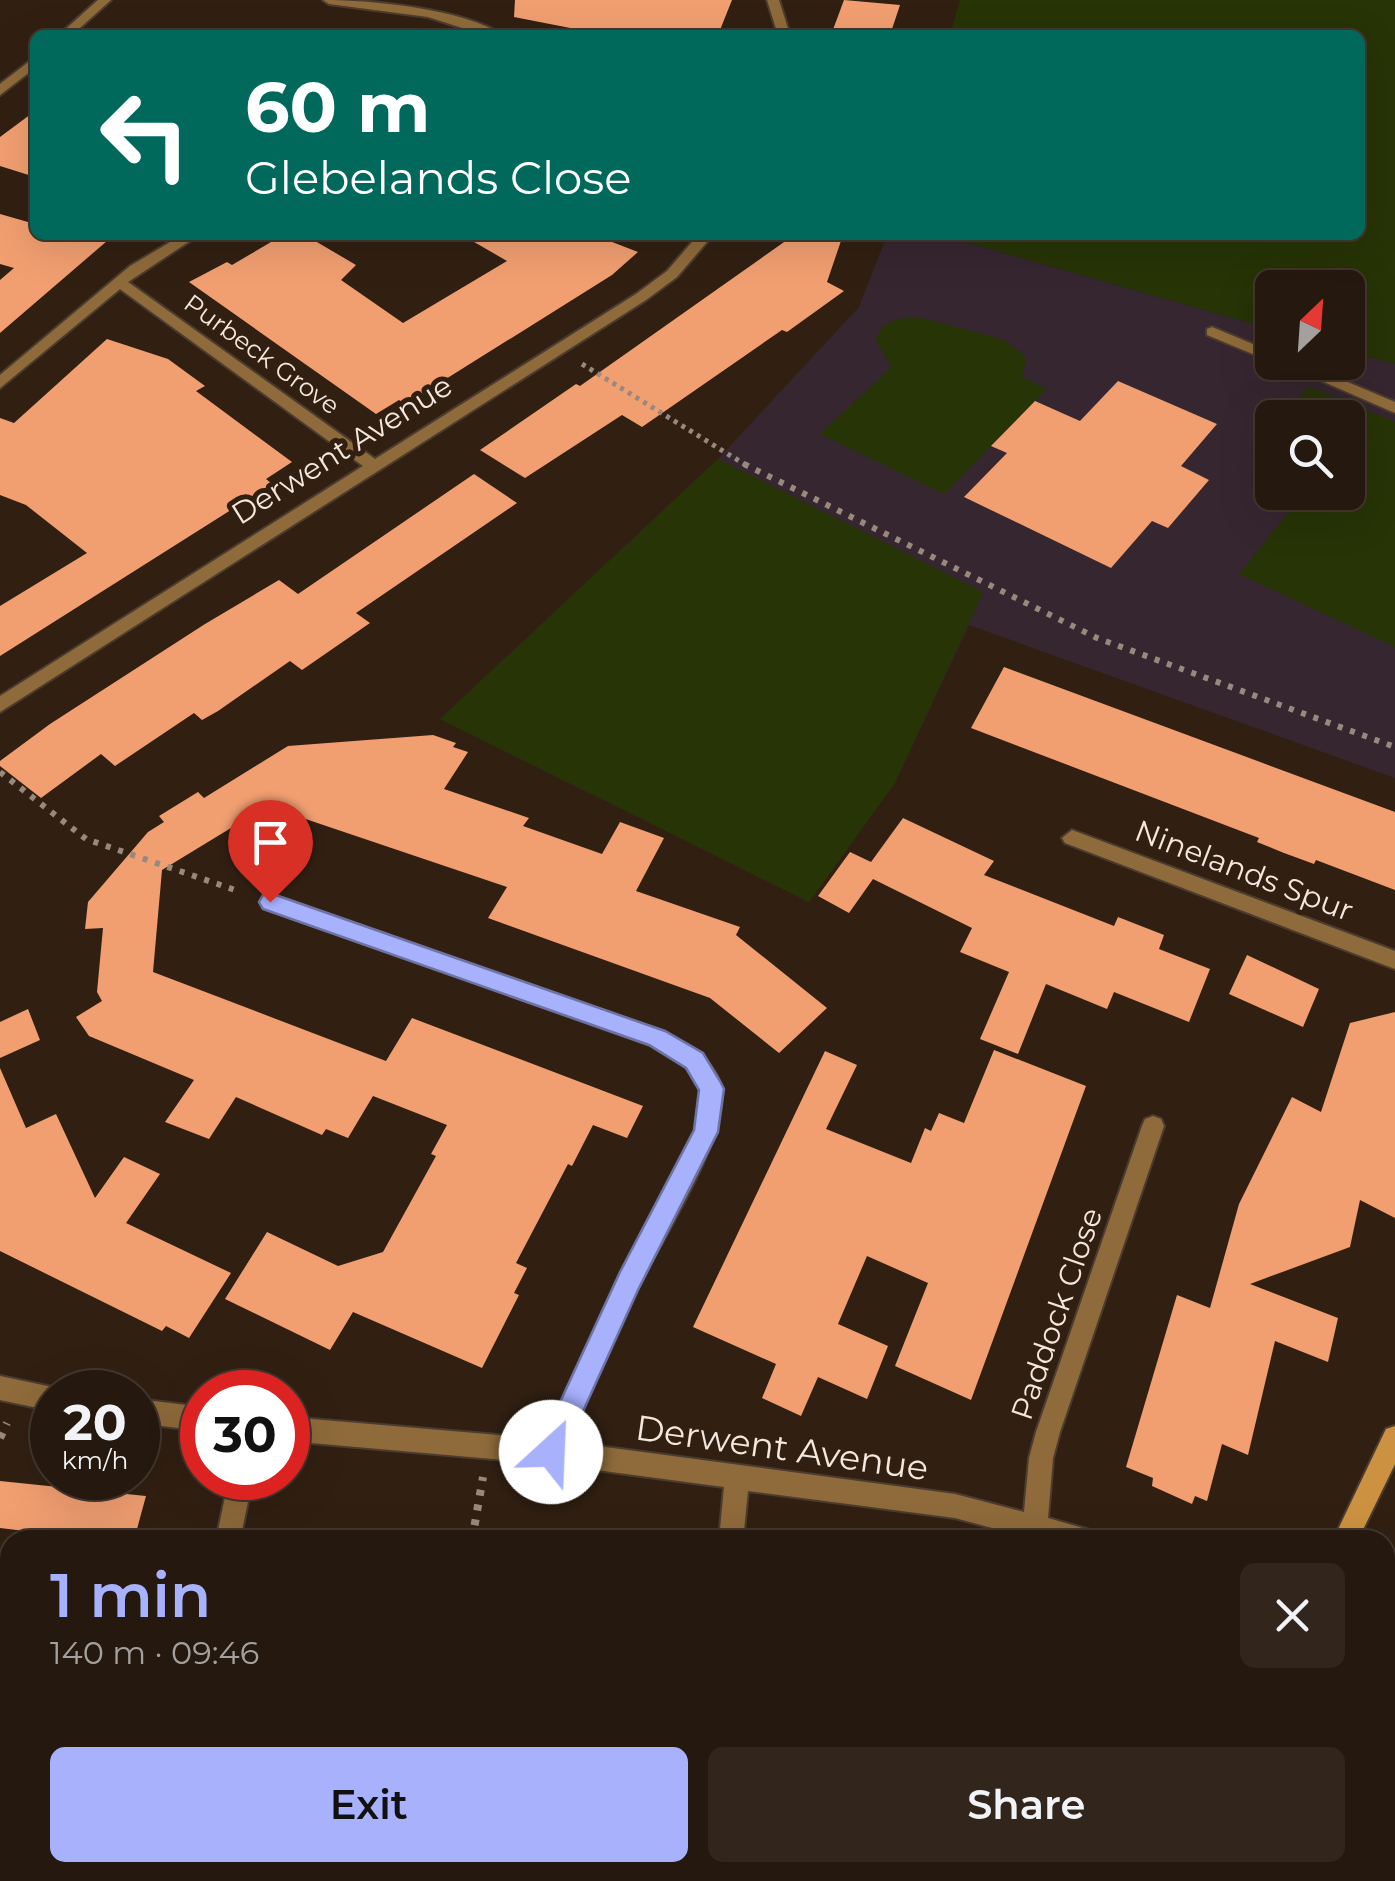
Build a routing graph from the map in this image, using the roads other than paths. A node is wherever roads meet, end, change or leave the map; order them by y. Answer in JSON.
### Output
{"nodes":[{"id":1,"x":104,"y":0,"type":"edge"},
{"id":2,"x":330,"y":0,"type":"edge"},
{"id":3,"x":773,"y":0,"type":"edge"},
{"id":4,"x":71,"y":30,"type":"edge"},
{"id":5,"x":486,"y":30,"type":"edge"},
{"id":6,"x":782,"y":30,"type":"edge"},
{"id":7,"x":30,"y":65,"type":"edge"},
{"id":8,"x":0,"y":90,"type":"edge"},
{"id":9,"x":184,"y":240,"type":"edge"},
{"id":10,"x":702,"y":240,"type":"edge"},
{"id":11,"x":119,"y":282,"type":"junction"},
{"id":12,"x":1212,"y":332,"type":"dead end"},
{"id":13,"x":1255,"y":350,"type":"edge"},
{"id":14,"x":1328,"y":380,"type":"edge"},
{"id":15,"x":0,"y":383,"type":"edge"},
{"id":16,"x":1395,"y":408,"type":"edge"},
{"id":17,"x":375,"y":467,"type":"junction"},
{"id":18,"x":0,"y":705,"type":"edge"},
{"id":19,"x":1072,"y":838,"type":"dead end"},
{"id":20,"x":270,"y":902,"type":"road end"},
{"id":21,"x":1395,"y":960,"type":"edge"},
{"id":22,"x":1153,"y":1126,"type":"dead end"},
{"id":23,"x":0,"y":1388,"type":"edge"},
{"id":24,"x":30,"y":1395,"type":"edge"},
{"id":25,"x":310,"y":1431,"type":"edge"},
{"id":26,"x":1395,"y":1438,"type":"edge"},
{"id":27,"x":551,"y":1452,"type":"junction"},
{"id":28,"x":737,"y":1476,"type":"junction"},
{"id":29,"x":236,"y":1500,"type":"edge"},
{"id":30,"x":1035,"y":1524,"type":"junction"},
{"id":31,"x":230,"y":1530,"type":"edge"},
{"id":32,"x":732,"y":1530,"type":"edge"},
{"id":33,"x":1053,"y":1530,"type":"edge"},
{"id":34,"x":1350,"y":1530,"type":"edge"}],
"edges":[{"from":1,"to":4,"type":"street"},
{"from":2,"to":5,"type":"street"},
{"from":3,"to":6,"type":"street"},
{"from":7,"to":8,"type":"street"},
{"from":9,"to":11,"type":"street"},
{"from":10,"to":17,"type":"street","name":"Derwent Avenue"},
{"from":11,"to":15,"type":"street"},
{"from":11,"to":17,"type":"street","name":"Purbeck Grove"},
{"from":12,"to":13,"type":"street"},
{"from":14,"to":16,"type":"street"},
{"from":17,"to":18,"type":"street","name":"Derwent Avenue"},
{"from":19,"to":21,"type":"street","name":"Ninelands Spur"},
{"from":20,"to":27,"type":"street"},
{"from":22,"to":30,"type":"street","name":"Paddock Close"},
{"from":23,"to":24,"type":"street"},
{"from":25,"to":27,"type":"street","name":"Derwent Avenue"},
{"from":26,"to":34,"type":"street"},
{"from":27,"to":28,"type":"street","name":"Derwent Avenue"},
{"from":28,"to":30,"type":"street","name":"Derwent Avenue"},
{"from":28,"to":32,"type":"street"},
{"from":29,"to":31,"type":"street"},
{"from":30,"to":33,"type":"street","name":"Derwent Avenue"}]}
